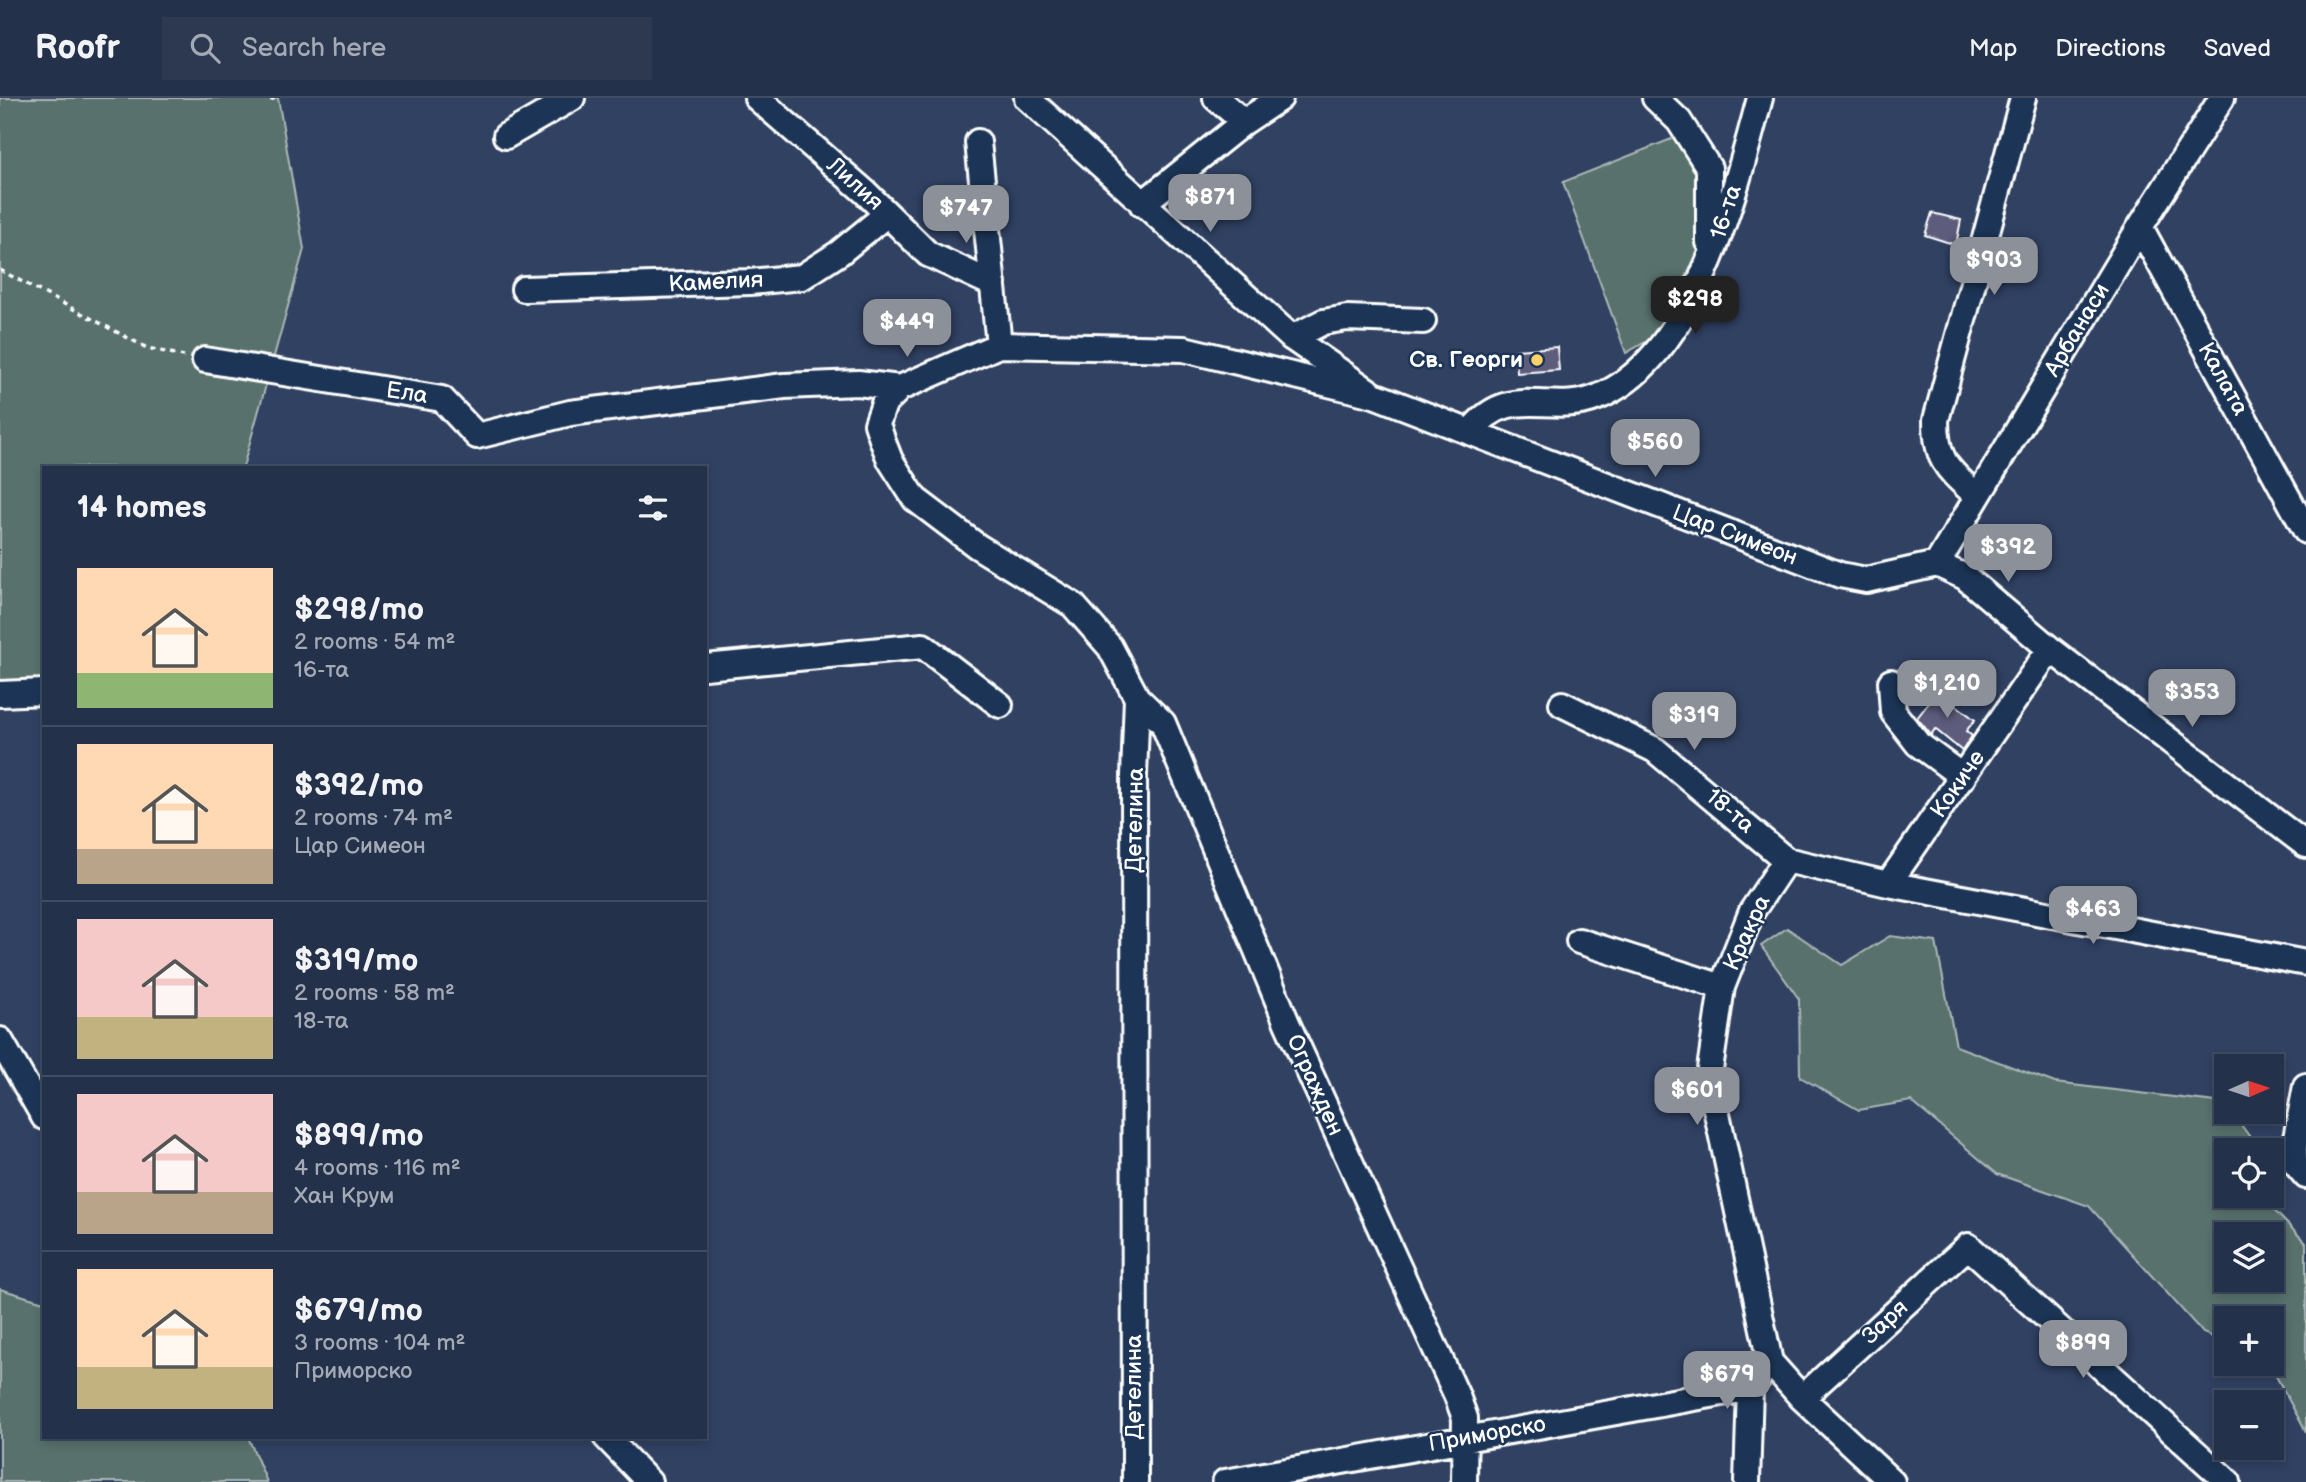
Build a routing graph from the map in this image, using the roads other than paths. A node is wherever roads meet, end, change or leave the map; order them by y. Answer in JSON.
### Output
{"nodes":[{"id":1,"x":572,"y":98,"type":"edge"},
{"id":2,"x":757,"y":98,"type":"edge"},
{"id":3,"x":1027,"y":98,"type":"edge"},
{"id":4,"x":1216,"y":98,"type":"edge"},
{"id":5,"x":1280,"y":98,"type":"edge"},
{"id":6,"x":1655,"y":98,"type":"edge"},
{"id":7,"x":1760,"y":98,"type":"edge"},
{"id":8,"x":2023,"y":98,"type":"edge"},
{"id":9,"x":2222,"y":98,"type":"edge"},
{"id":10,"x":1244,"y":122,"type":"junction"},
{"id":11,"x":506,"y":136,"type":"dead end"},
{"id":12,"x":978,"y":142,"type":"dead end"},
{"id":13,"x":1142,"y":204,"type":"junction"},
{"id":14,"x":887,"y":214,"type":"junction"},
{"id":15,"x":2140,"y":227,"type":"junction"},
{"id":16,"x":1708,"y":267,"type":"junction"},
{"id":17,"x":993,"y":284,"type":"junction"},
{"id":18,"x":524,"y":289,"type":"dead end"},
{"id":19,"x":1423,"y":321,"type":"dead end"},
{"id":20,"x":1292,"y":338,"type":"junction"},
{"id":21,"x":999,"y":345,"type":"junction"},
{"id":22,"x":205,"y":360,"type":"road end"},
{"id":23,"x":900,"y":388,"type":"junction"},
{"id":24,"x":1374,"y":395,"type":"junction"},
{"id":25,"x":1471,"y":431,"type":"junction"},
{"id":26,"x":1977,"y":496,"type":"junction"},
{"id":27,"x":2306,"y":531,"type":"edge"},
{"id":28,"x":1937,"y":564,"type":"junction"},
{"id":29,"x":2050,"y":649,"type":"junction"},
{"id":30,"x":707,"y":667,"type":"edge"},
{"id":31,"x":1891,"y":682,"type":"dead end"},
{"id":32,"x":42,"y":692,"type":"edge"},
{"id":33,"x":0,"y":694,"type":"edge"},
{"id":34,"x":1137,"y":698,"type":"junction"},
{"id":35,"x":1562,"y":704,"type":"dead end"},
{"id":36,"x":1000,"y":705,"type":"dead end"},
{"id":37,"x":1963,"y":777,"type":"junction"},
{"id":38,"x":2306,"y":845,"type":"edge"},
{"id":39,"x":1786,"y":860,"type":"junction"},
{"id":40,"x":1888,"y":884,"type":"junction"},
{"id":41,"x":1579,"y":941,"type":"dead end"},
{"id":42,"x":2306,"y":963,"type":"edge"},
{"id":43,"x":1722,"y":987,"type":"junction"},
{"id":44,"x":0,"y":1040,"type":"edge"},
{"id":45,"x":2306,"y":1086,"type":"edge"},
{"id":46,"x":42,"y":1114,"type":"edge"},
{"id":47,"x":2306,"y":1176,"type":"edge"},
{"id":48,"x":1770,"y":1362,"type":"junction"},
{"id":49,"x":1750,"y":1388,"type":"junction"},
{"id":50,"x":1802,"y":1398,"type":"junction"},
{"id":51,"x":1466,"y":1437,"type":"junction"},
{"id":52,"x":608,"y":1439,"type":"edge"},
{"id":53,"x":649,"y":1482,"type":"edge"},
{"id":54,"x":1135,"y":1482,"type":"edge"},
{"id":55,"x":1225,"y":1482,"type":"edge"},
{"id":56,"x":1464,"y":1482,"type":"edge"},
{"id":57,"x":1747,"y":1482,"type":"edge"},
{"id":58,"x":1892,"y":1482,"type":"edge"},
{"id":59,"x":2228,"y":1482,"type":"edge"}],
"edges":[{"from":1,"to":11,"type":"street"},
{"from":2,"to":14,"type":"street","name":"Лилия"},
{"from":3,"to":13,"type":"street","name":"Цар Симеон"},
{"from":4,"to":10,"type":"street"},
{"from":5,"to":10,"type":"street"},
{"from":6,"to":16,"type":"street"},
{"from":7,"to":16,"type":"street","name":"16-та"},
{"from":8,"to":26,"type":"street"},
{"from":9,"to":15,"type":"street","name":"Арбанаси"},
{"from":10,"to":13,"type":"street"},
{"from":12,"to":17,"type":"street"},
{"from":13,"to":20,"type":"street","name":"Цар Симеон"},
{"from":14,"to":17,"type":"street","name":"Лилия"},
{"from":14,"to":18,"type":"street","name":"Камелия"},
{"from":15,"to":26,"type":"street","name":"Арбанаси"},
{"from":15,"to":27,"type":"street","name":"Калата"},
{"from":16,"to":25,"type":"street","name":"16-та"},
{"from":17,"to":21,"type":"street"},
{"from":19,"to":20,"type":"street"},
{"from":20,"to":24,"type":"street","name":"Цар Симеон"},
{"from":21,"to":23,"type":"street"},
{"from":21,"to":24,"type":"street"},
{"from":22,"to":23,"type":"street","name":"Ела"},
{"from":23,"to":34,"type":"street"},
{"from":24,"to":25,"type":"street","name":"Цар Симеон"},
{"from":25,"to":28,"type":"street","name":"Цар Симеон"},
{"from":26,"to":28,"type":"street","name":"Арбанаси"},
{"from":28,"to":29,"type":"street"},
{"from":29,"to":37,"type":"street","name":"Кокиче"},
{"from":29,"to":38,"type":"street"},
{"from":30,"to":36,"type":"street"},
{"from":31,"to":37,"type":"street"},
{"from":32,"to":33,"type":"street"},
{"from":34,"to":51,"type":"street","name":"Огражден"},
{"from":34,"to":54,"type":"street","name":"Детелина"},
{"from":35,"to":39,"type":"street","name":"18-та"},
{"from":37,"to":40,"type":"street","name":"Кокиче"},
{"from":39,"to":40,"type":"street"},
{"from":39,"to":43,"type":"street","name":"Кракра"},
{"from":40,"to":42,"type":"street"},
{"from":41,"to":43,"type":"street"},
{"from":43,"to":48,"type":"street","name":"Кракра"},
{"from":44,"to":46,"type":"street"},
{"from":45,"to":47,"type":"street"},
{"from":48,"to":49,"type":"street"},
{"from":48,"to":50,"type":"street","name":"Кракра"},
{"from":49,"to":51,"type":"street","name":"Приморско"},
{"from":49,"to":57,"type":"street"},
{"from":50,"to":58,"type":"street","name":"Кракра"},
{"from":50,"to":59,"type":"street","name":"Заря"},
{"from":51,"to":55,"type":"street","name":"Приморско"},
{"from":51,"to":56,"type":"street","name":"Огражден"},
{"from":52,"to":53,"type":"street"}]}
